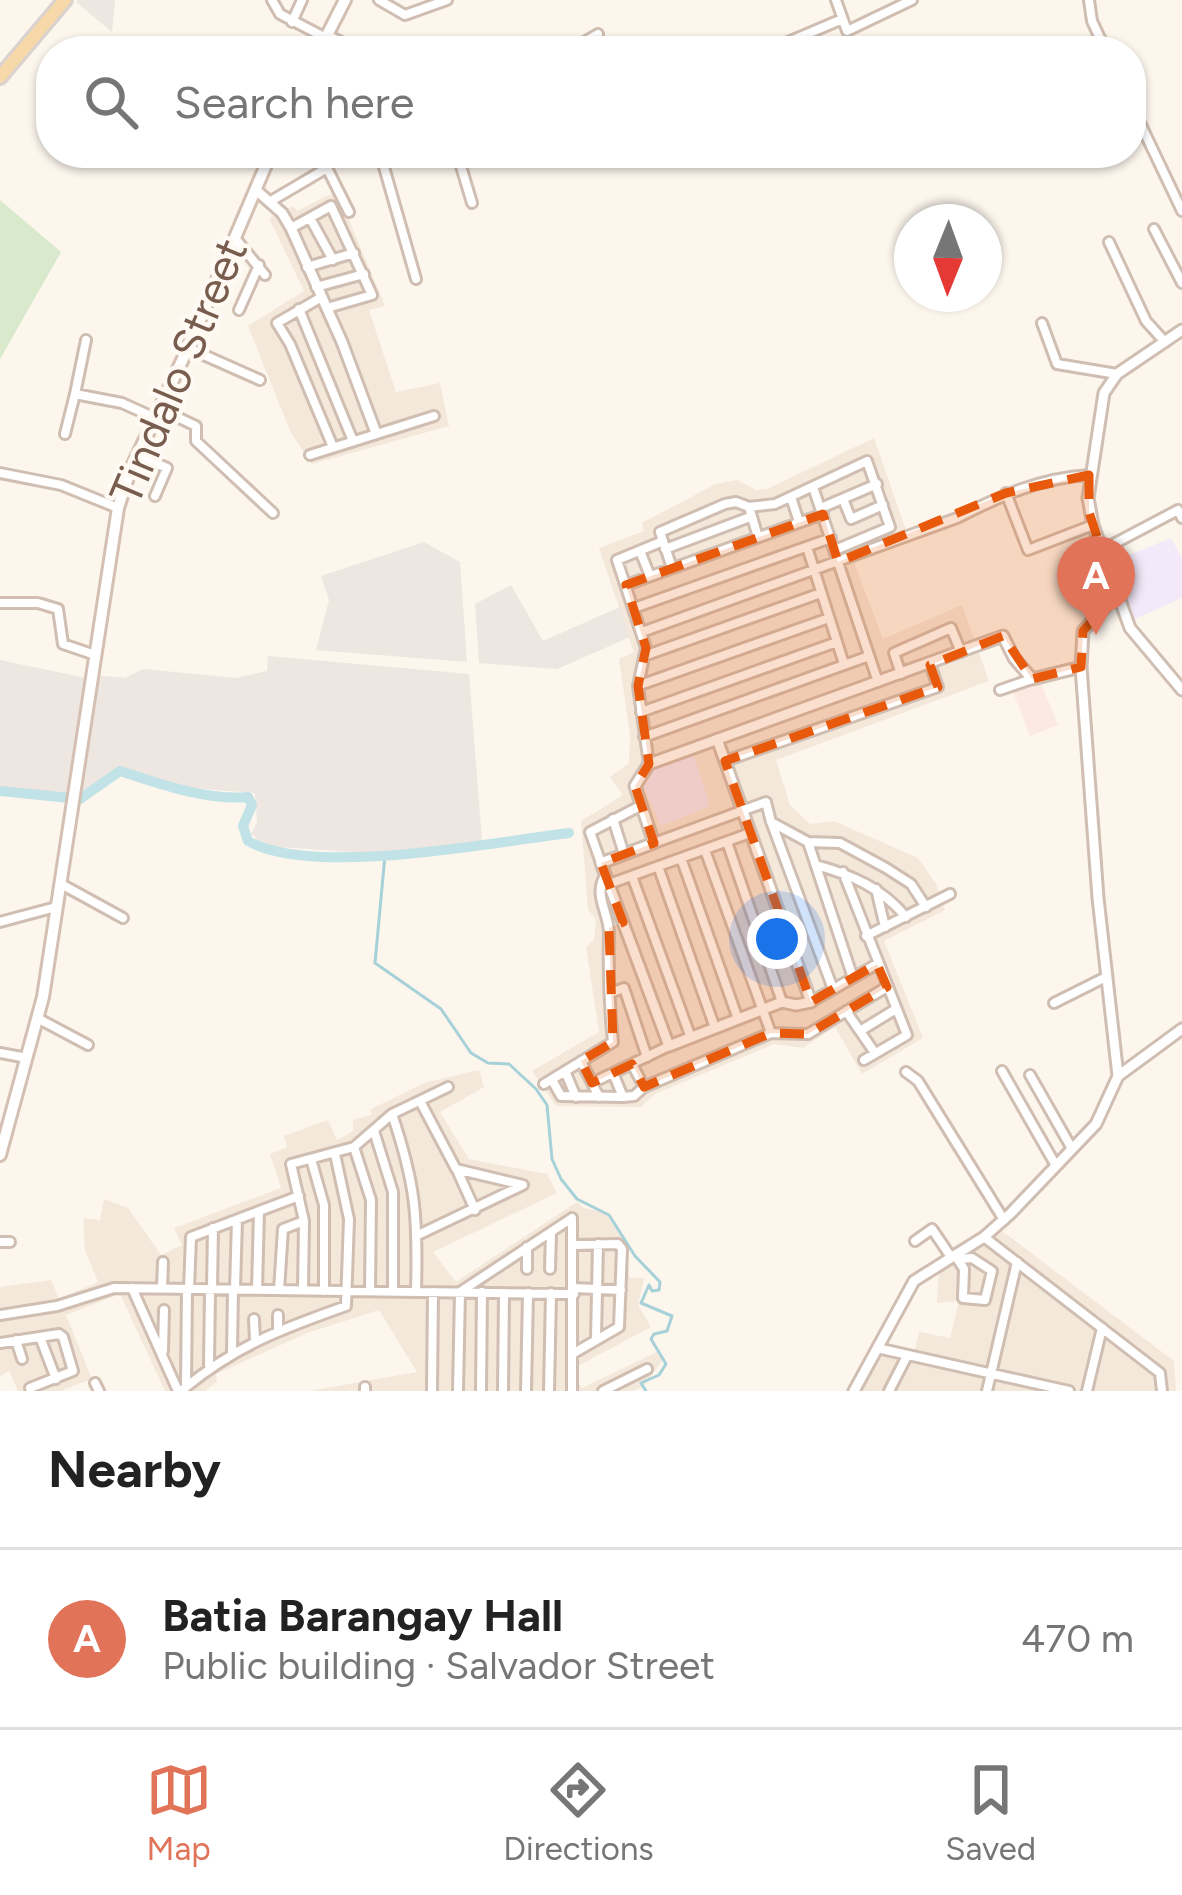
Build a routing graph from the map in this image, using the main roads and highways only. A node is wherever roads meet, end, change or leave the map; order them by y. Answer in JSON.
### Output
{"nodes":[{"id":1,"x":65,"y":0,"type":"edge"},
{"id":2,"x":345,"y":0,"type":"edge"},
{"id":3,"x":327,"y":36,"type":"edge"},
{"id":4,"x":0,"y":77,"type":"edge"},
{"id":5,"x":265,"y":168,"type":"edge"},
{"id":6,"x":3,"y":1138,"type":"edge"},
{"id":7,"x":0,"y":1155,"type":"edge"}],
"edges":[{"from":1,"to":4,"type":"main road"},
{"from":2,"to":3,"type":"main road"},
{"from":5,"to":6,"type":"main road","name":"Tindalo Street"},
{"from":6,"to":7,"type":"main road","name":"Tindalo Street"}]}
